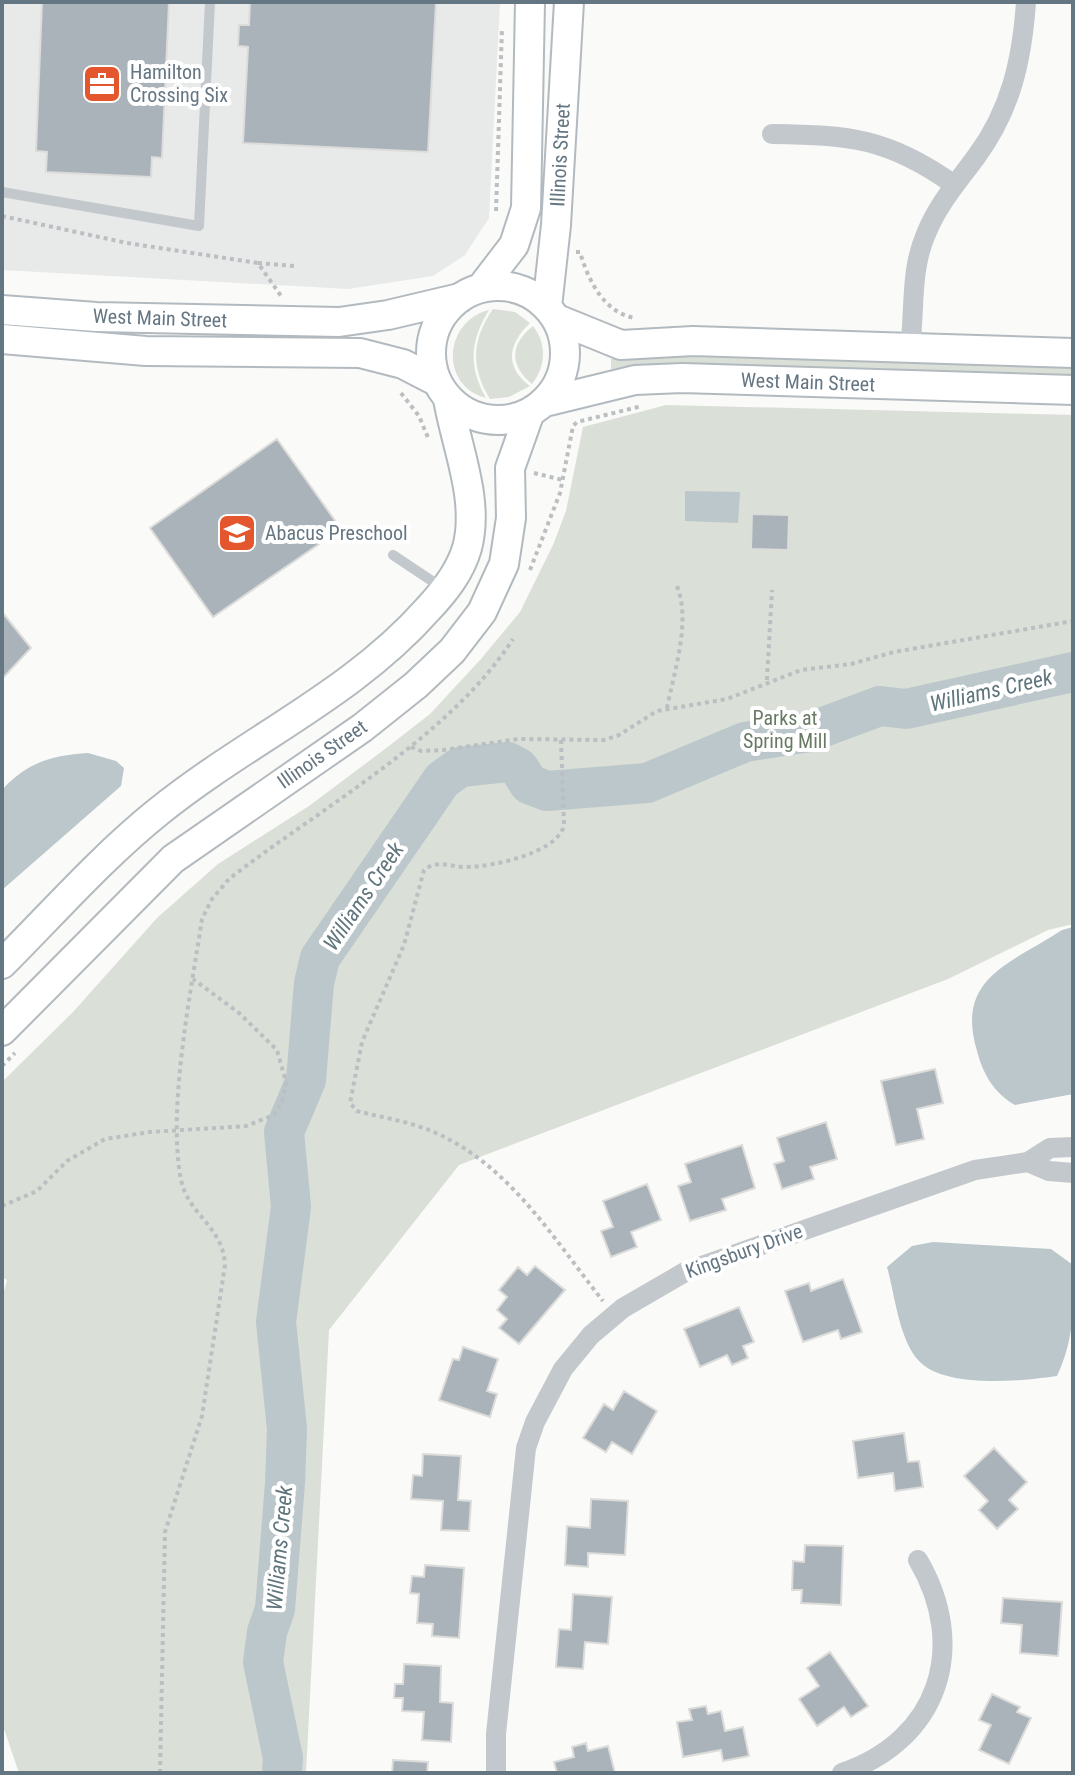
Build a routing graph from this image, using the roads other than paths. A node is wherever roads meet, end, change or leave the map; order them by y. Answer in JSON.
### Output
{"nodes":[{"id":1,"x":210,"y":2,"type":"edge"},
{"id":2,"x":530,"y":2,"type":"edge"},
{"id":3,"x":569,"y":2,"type":"edge"},
{"id":4,"x":1026,"y":2,"type":"edge"},
{"id":5,"x":772,"y":134,"type":"dead end"},
{"id":6,"x":953,"y":184,"type":"junction"},
{"id":7,"x":2,"y":192,"type":"edge"},
{"id":8,"x":470,"y":293,"type":"junction"},
{"id":9,"x":2,"y":310,"type":"edge"},
{"id":10,"x":552,"y":313,"type":"junction"},
{"id":11,"x":2,"y":339,"type":"edge"},
{"id":12,"x":910,"y":349,"type":"junction"},
{"id":13,"x":1073,"y":353,"type":"edge"},
{"id":14,"x":442,"y":390,"type":"junction"},
{"id":15,"x":1073,"y":390,"type":"edge"},
{"id":16,"x":538,"y":407,"type":"junction"},
{"id":17,"x":393,"y":555,"type":"dead end"},
{"id":18,"x":445,"y":590,"type":"junction"},
{"id":19,"x":2,"y":964,"type":"edge"},
{"id":20,"x":2,"y":1031,"type":"edge"},
{"id":21,"x":1073,"y":1147,"type":"edge"},
{"id":22,"x":1028,"y":1162,"type":"junction"},
{"id":23,"x":1073,"y":1173,"type":"edge"},
{"id":24,"x":918,"y":1560,"type":"dead end"},
{"id":25,"x":496,"y":1773,"type":"edge"},
{"id":26,"x":842,"y":1773,"type":"edge"}],
"edges":[{"from":1,"to":7,"type":"lane"},
{"from":2,"to":8,"type":"street","name":"Illinois Street"},
{"from":3,"to":10,"type":"street","name":"Illinois Street"},
{"from":4,"to":6,"type":"street"},
{"from":5,"to":6,"type":"street"},
{"from":6,"to":12,"type":"street"},
{"from":8,"to":9,"type":"street","name":"West Main Street"},
{"from":8,"to":10,"type":"street"},
{"from":8,"to":14,"type":"street"},
{"from":10,"to":12,"type":"street","name":"West Main Street"},
{"from":10,"to":16,"type":"street"},
{"from":11,"to":14,"type":"street","name":"West Main Street"},
{"from":12,"to":13,"type":"street","name":"West Main Street"},
{"from":14,"to":16,"type":"street"},
{"from":14,"to":18,"type":"street"},
{"from":15,"to":16,"type":"street","name":"West Main Street"},
{"from":16,"to":20,"type":"street","name":"Illinois Street"},
{"from":17,"to":18,"type":"lane"},
{"from":18,"to":19,"type":"street"},
{"from":21,"to":22,"type":"street","name":"Kingsbury Drive"},
{"from":22,"to":23,"type":"street","name":"Kingsbury Drive"},
{"from":22,"to":25,"type":"street","name":"Kingsbury Drive"},
{"from":24,"to":26,"type":"street"}]}
